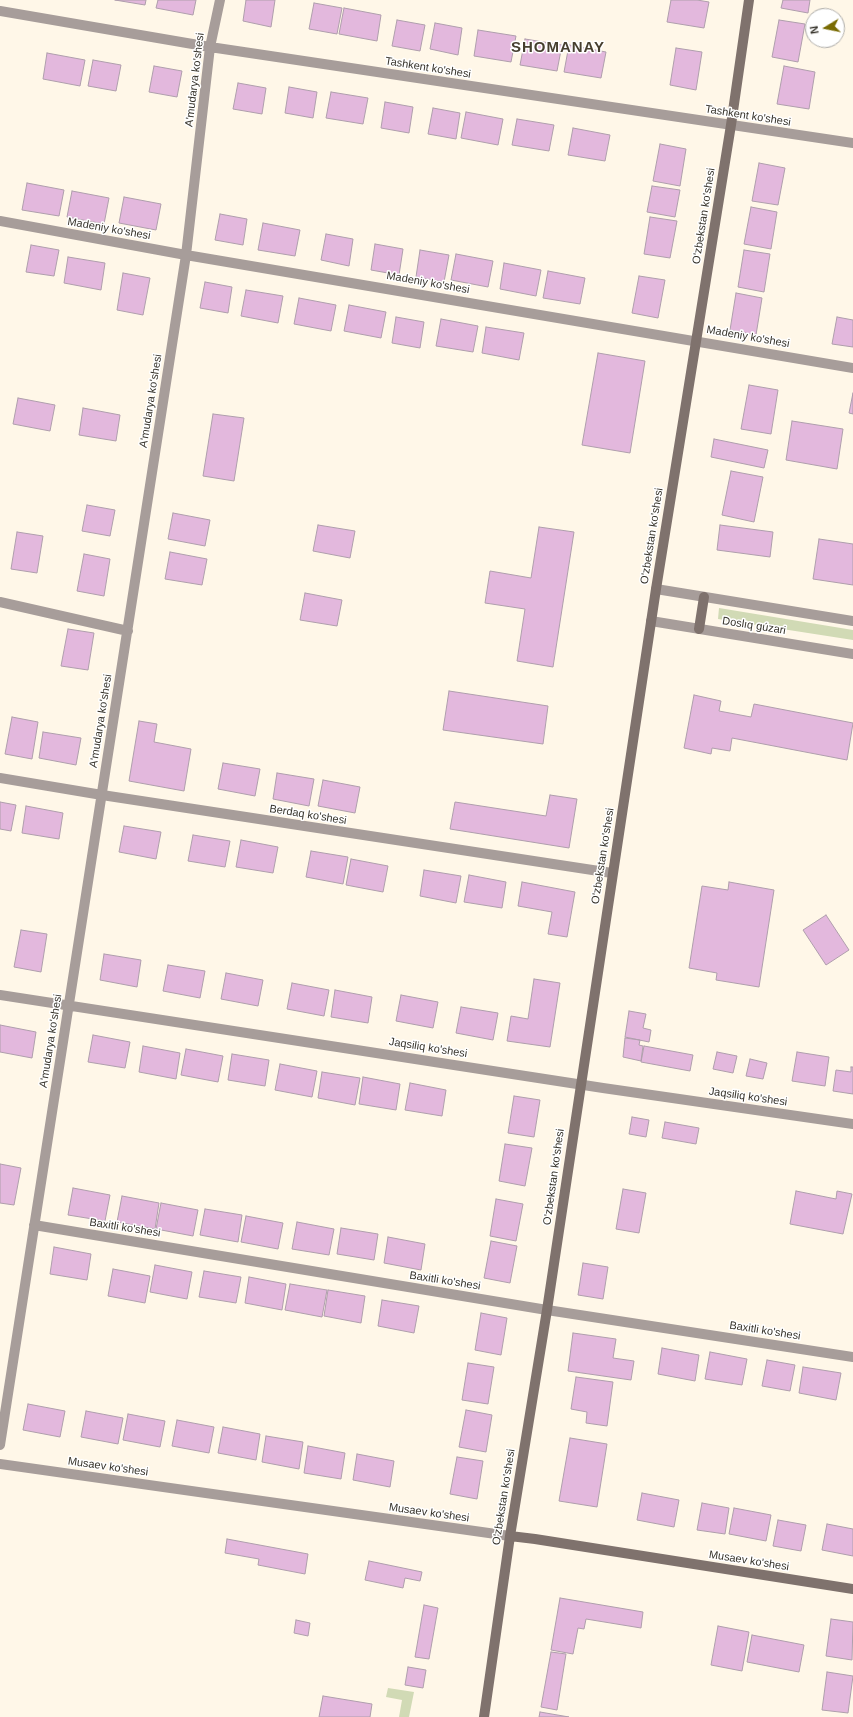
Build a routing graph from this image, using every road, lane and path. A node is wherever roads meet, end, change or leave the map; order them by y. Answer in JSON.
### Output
{"nodes":[{"id":1,"x":220,"y":0,"type":"edge"},
{"id":2,"x":749,"y":0,"type":"edge"},
{"id":3,"x":0,"y":11,"type":"edge"},
{"id":4,"x":210,"y":47,"type":"junction"},
{"id":5,"x":731,"y":125,"type":"junction"},
{"id":6,"x":853,"y":143,"type":"edge"},
{"id":7,"x":0,"y":221,"type":"edge"},
{"id":8,"x":186,"y":255,"type":"junction"},
{"id":9,"x":696,"y":341,"type":"junction"},
{"id":10,"x":853,"y":368,"type":"edge"},
{"id":11,"x":656,"y":589,"type":"junction"},
{"id":12,"x":704,"y":597,"type":"junction"},
{"id":13,"x":0,"y":602,"type":"edge"},
{"id":14,"x":651,"y":621,"type":"junction"},
{"id":15,"x":853,"y":621,"type":"edge"},
{"id":16,"x":699,"y":629,"type":"junction"},
{"id":17,"x":128,"y":631,"type":"junction"},
{"id":18,"x":853,"y":654,"type":"edge"},
{"id":19,"x":0,"y":778,"type":"edge"},
{"id":20,"x":102,"y":795,"type":"junction"},
{"id":21,"x":612,"y":873,"type":"junction"},
{"id":22,"x":0,"y":994,"type":"edge"},
{"id":23,"x":69,"y":1004,"type":"junction"},
{"id":24,"x":580,"y":1084,"type":"junction"},
{"id":25,"x":853,"y":1124,"type":"edge"},
{"id":26,"x":34,"y":1225,"type":"junction"},
{"id":27,"x":547,"y":1310,"type":"junction"},
{"id":28,"x":853,"y":1357,"type":"edge"},
{"id":29,"x":0,"y":1445,"type":"edge"},
{"id":30,"x":0,"y":1464,"type":"edge"},
{"id":31,"x":510,"y":1536,"type":"junction"},
{"id":32,"x":853,"y":1589,"type":"edge"},
{"id":33,"x":484,"y":1717,"type":"edge"}],
"edges":[{"from":1,"to":4,"type":"street","name":"A'mudarya ko'shesi"},
{"from":2,"to":5,"type":"main road","name":"O'zbekstan ko'shesi"},
{"from":3,"to":4,"type":"street","name":"Tashkent ko'shesi"},
{"from":4,"to":5,"type":"street","name":"Tashkent ko'shesi"},
{"from":4,"to":8,"type":"street","name":"A'mudarya ko'shesi"},
{"from":5,"to":6,"type":"street","name":"Tashkent ko'shesi"},
{"from":5,"to":9,"type":"main road","name":"O'zbekstan ko'shesi"},
{"from":7,"to":8,"type":"street","name":"Madeniy ko'shesi"},
{"from":8,"to":9,"type":"street","name":"Madeniy ko'shesi"},
{"from":8,"to":17,"type":"street","name":"A'mudarya ko'shesi"},
{"from":9,"to":10,"type":"street","name":"Madeniy ko'shesi"},
{"from":9,"to":11,"type":"main road","name":"O'zbekstan ko'shesi"},
{"from":11,"to":12,"type":"street","name":"Doslıq gúzari"},
{"from":11,"to":14,"type":"main road","name":"O'zbekstan ko'shesi"},
{"from":12,"to":15,"type":"street","name":"Doslıq gúzari"},
{"from":12,"to":16,"type":"main road"},
{"from":13,"to":17,"type":"street"},
{"from":14,"to":16,"type":"street","name":"Doslıq gúzari"},
{"from":14,"to":21,"type":"main road","name":"O'zbekstan ko'shesi"},
{"from":16,"to":18,"type":"street","name":"Doslıq gúzari"},
{"from":17,"to":20,"type":"street","name":"A'mudarya ko'shesi"},
{"from":19,"to":20,"type":"street","name":"Berdaq ko'shesi"},
{"from":20,"to":21,"type":"street","name":"Berdaq ko'shesi"},
{"from":20,"to":23,"type":"street","name":"A'mudarya ko'shesi"},
{"from":21,"to":24,"type":"main road","name":"O'zbekstan ko'shesi"},
{"from":22,"to":23,"type":"street","name":"Jaqsiliq ko'shesi"},
{"from":23,"to":24,"type":"street","name":"Jaqsiliq ko'shesi"},
{"from":23,"to":26,"type":"street","name":"A'mudarya ko'shesi"},
{"from":24,"to":25,"type":"street","name":"Jaqsiliq ko'shesi"},
{"from":24,"to":27,"type":"main road","name":"O'zbekstan ko'shesi"},
{"from":26,"to":27,"type":"street","name":"Baxitli ko'shesi"},
{"from":26,"to":29,"type":"street","name":"A'mudarya ko'shesi"},
{"from":27,"to":28,"type":"street","name":"Baxitli ko'shesi"},
{"from":27,"to":31,"type":"main road","name":"O'zbekstan ko'shesi"},
{"from":30,"to":31,"type":"street","name":"Musaev ko'shesi"},
{"from":31,"to":32,"type":"main road","name":"Musaev ko'shesi"},
{"from":31,"to":33,"type":"main road","name":"O'zbekstan ko'shesi"}]}
